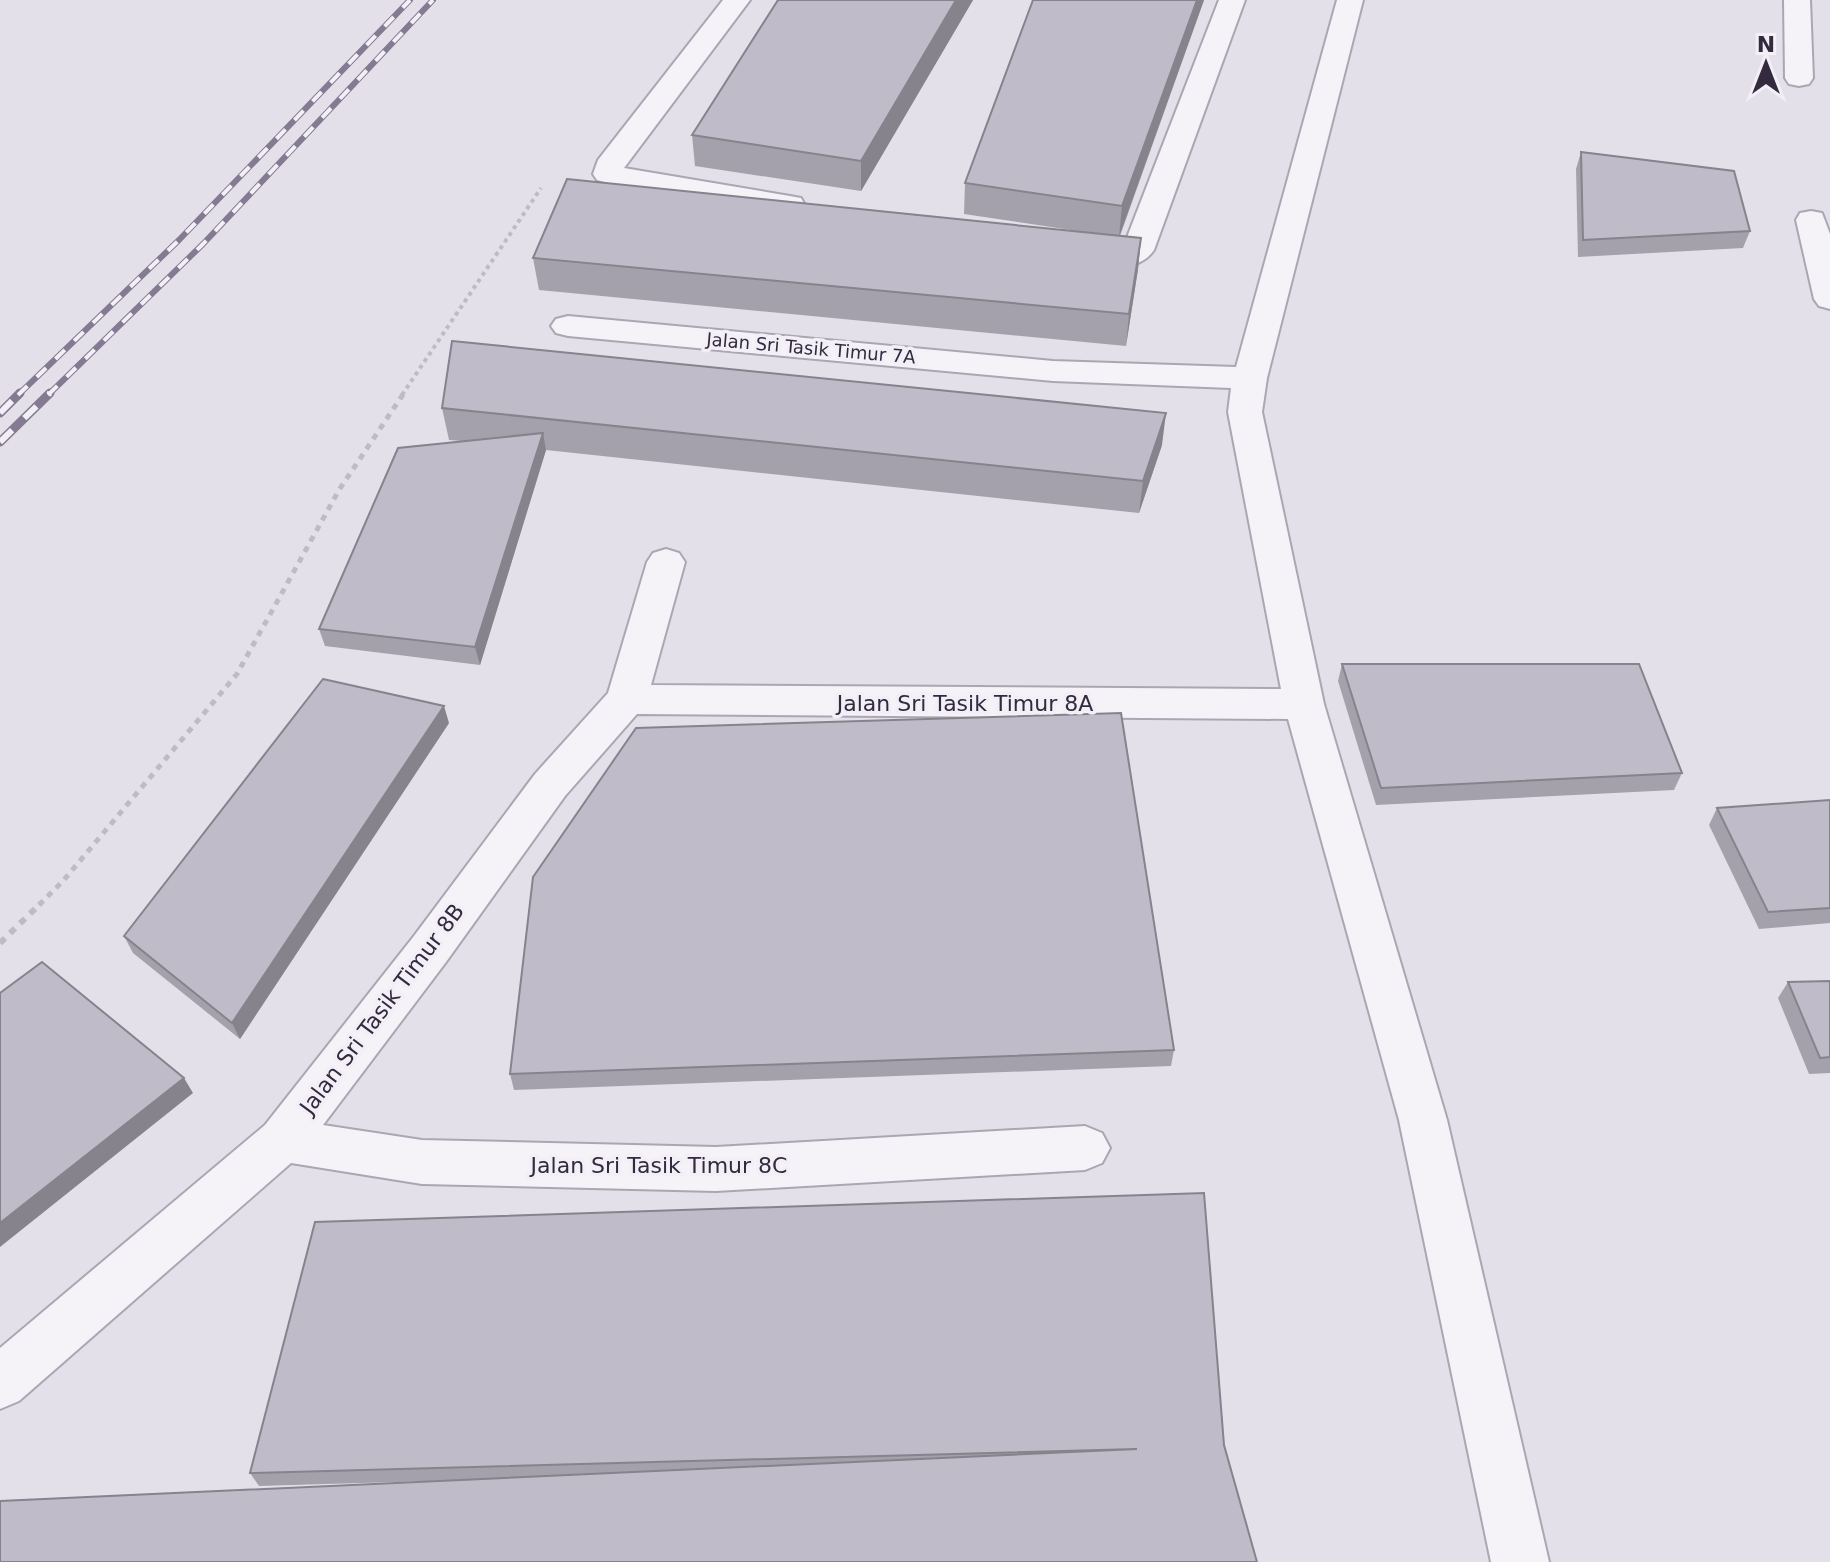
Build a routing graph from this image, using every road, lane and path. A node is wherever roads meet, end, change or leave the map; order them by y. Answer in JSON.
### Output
{"nodes":[{"id":1,"x":737,"y":0,"type":"edge"},
{"id":2,"x":1232,"y":0,"type":"edge"},
{"id":3,"x":1350,"y":0,"type":"edge"},
{"id":4,"x":1797,"y":0,"type":"edge"},
{"id":5,"x":1799,"y":78,"type":"dead end"},
{"id":6,"x":541,"y":188,"type":"dead end"},
{"id":7,"x":824,"y":210,"type":"edge"},
{"id":8,"x":1811,"y":220,"type":"dead end"},
{"id":9,"x":1057,"y":247,"type":"edge"},
{"id":10,"x":1830,"y":299,"type":"edge"},
{"id":11,"x":568,"y":326,"type":"dead end"},
{"id":12,"x":1248,"y":395,"type":"junction"},
{"id":13,"x":666,"y":562,"type":"dead end"},
{"id":14,"x":627,"y":699,"type":"junction"},
{"id":15,"x":1304,"y":704,"type":"junction"},
{"id":16,"x":0,"y":943,"type":"edge"},
{"id":17,"x":282,"y":1140,"type":"junction"},
{"id":18,"x":1085,"y":1148,"type":"dead end"},
{"id":19,"x":0,"y":1383,"type":"edge"},
{"id":20,"x":1520,"y":1562,"type":"edge"}],
"edges":[{"from":1,"to":7,"type":"street"},
{"from":2,"to":9,"type":"street"},
{"from":3,"to":12,"type":"street"},
{"from":4,"to":5,"type":"street"},
{"from":6,"to":16,"type":"path"},
{"from":8,"to":10,"type":"street"},
{"from":11,"to":12,"type":"street","name":"Jalan Sri Tasik Timur 7A"},
{"from":12,"to":15,"type":"street"},
{"from":13,"to":14,"type":"street","name":"Jalan Sri Tasik Timur 8B"},
{"from":14,"to":15,"type":"street","name":"Jalan Sri Tasik Timur 8A"},
{"from":14,"to":17,"type":"street","name":"Jalan Sri Tasik Timur 8B"},
{"from":15,"to":20,"type":"street"},
{"from":17,"to":18,"type":"street","name":"Jalan Sri Tasik Timur 8C"},
{"from":17,"to":19,"type":"street","name":"Jalan Sri Tasik Timur 8B"}]}
